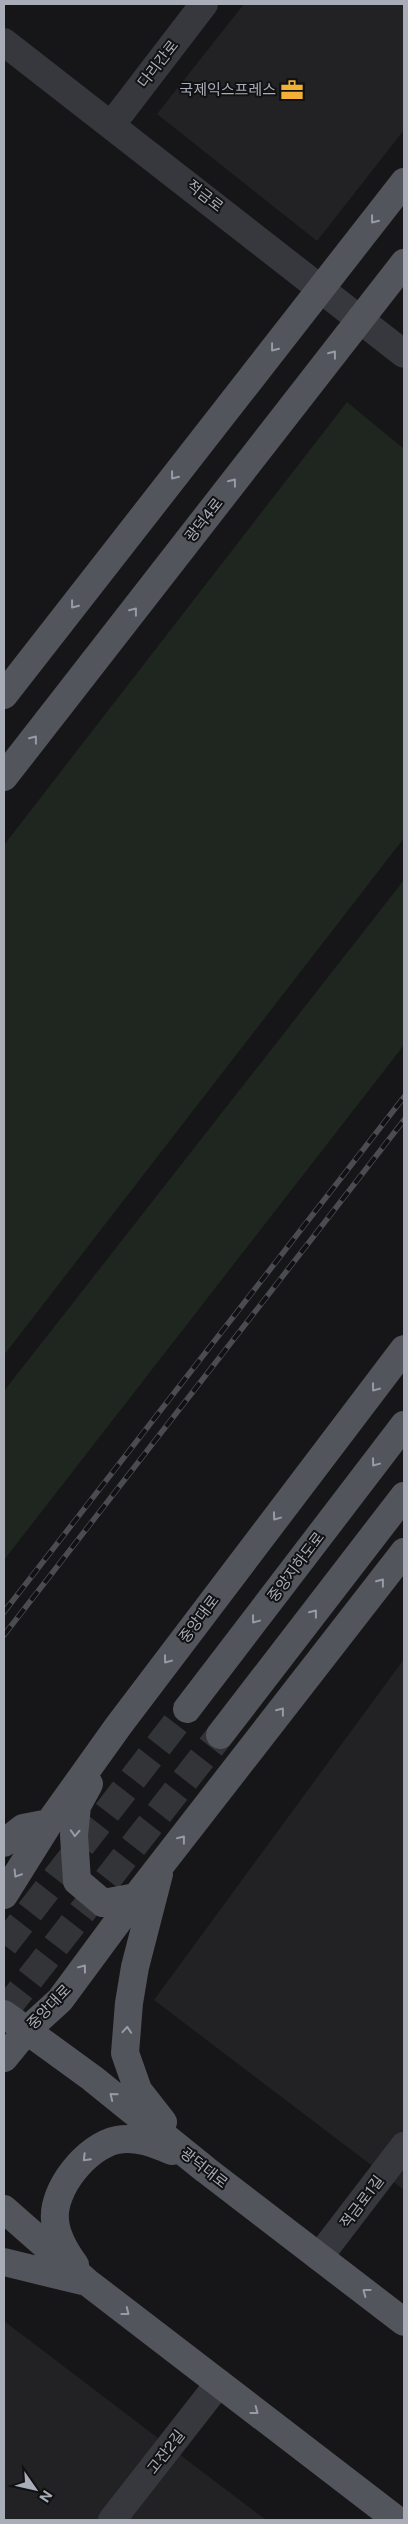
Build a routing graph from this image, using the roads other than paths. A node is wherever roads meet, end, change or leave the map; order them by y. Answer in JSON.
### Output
{"nodes":[{"id":1,"x":204,"y":4,"type":"edge"},
{"id":2,"x":4,"y":42,"type":"edge"},
{"id":3,"x":112,"y":124,"type":"junction"},
{"id":4,"x":404,"y":182,"type":"edge"},
{"id":5,"x":404,"y":263,"type":"edge"},
{"id":6,"x":322,"y":288,"type":"junction"},
{"id":7,"x":361,"y":319,"type":"junction"},
{"id":8,"x":404,"y":354,"type":"edge"},
{"id":9,"x":4,"y":695,"type":"edge"},
{"id":10,"x":4,"y":777,"type":"edge"},
{"id":11,"x":404,"y":1349,"type":"edge"},
{"id":12,"x":404,"y":1425,"type":"edge"},
{"id":13,"x":404,"y":1496,"type":"edge"},
{"id":14,"x":404,"y":1552,"type":"edge"},
{"id":15,"x":188,"y":1708,"type":"tunnel mouth"},
{"id":16,"x":119,"y":1724,"type":"junction"},
{"id":17,"x":220,"y":1735,"type":"tunnel mouth"},
{"id":18,"x":49,"y":1823,"type":"junction"},
{"id":19,"x":4,"y":1843,"type":"edge"},
{"id":20,"x":162,"y":1864,"type":"junction"},
{"id":21,"x":4,"y":1895,"type":"edge"},
{"id":22,"x":136,"y":1897,"type":"junction"},
{"id":23,"x":4,"y":2014,"type":"edge"},
{"id":24,"x":15,"y":2036,"type":"edge"},
{"id":25,"x":4,"y":2058,"type":"edge"},
{"id":26,"x":404,"y":2146,"type":"edge"},
{"id":27,"x":195,"y":2162,"type":"junction"},
{"id":28,"x":4,"y":2210,"type":"edge"},
{"id":29,"x":319,"y":2257,"type":"junction"},
{"id":30,"x":4,"y":2262,"type":"edge"},
{"id":31,"x":87,"y":2282,"type":"junction"},
{"id":32,"x":404,"y":2322,"type":"edge"},
{"id":33,"x":219,"y":2384,"type":"junction"},
{"id":34,"x":112,"y":2520,"type":"edge"},
{"id":35,"x":397,"y":2520,"type":"edge"}],
"edges":[{"from":1,"to":3,"type":"street","name":"다리간로"},
{"from":2,"to":3,"type":"street","name":"적금로"},
{"from":3,"to":6,"type":"street","name":"적금로"},
{"from":4,"to":6,"type":"main road","one_way":true},
{"from":5,"to":7,"type":"main road","name":"광덕4로"},
{"from":6,"to":7,"type":"street","name":"적금로"},
{"from":6,"to":9,"type":"main road","one_way":true},
{"from":7,"to":8,"type":"street","name":"적금로"},
{"from":10,"to":7,"type":"main road","name":"광덕4로","one_way":true},
{"from":11,"to":16,"type":"main road","name":"중앙대로","one_way":true},
{"from":12,"to":15,"type":"main road","name":"중앙지하도로","one_way":true},
{"from":17,"to":13,"type":"main road","one_way":true},
{"from":20,"to":14,"type":"main road","name":"중앙대로","one_way":true},
{"from":16,"to":18,"type":"main road","name":"중앙대로"},
{"from":16,"to":22,"type":"main road","one_way":true},
{"from":18,"to":19,"type":"main road"},
{"from":18,"to":21,"type":"main road","name":"중앙대로","one_way":true},
{"from":20,"to":22,"type":"main road","name":"중앙대로"},
{"from":27,"to":20,"type":"main road","one_way":true},
{"from":24,"to":22,"type":"main road","name":"중앙대로","one_way":true},
{"from":23,"to":24,"type":"main road","name":"광덕대로"},
{"from":24,"to":25,"type":"main road","name":"중앙대로"},
{"from":27,"to":24,"type":"main road","name":"광덕대로","one_way":true},
{"from":26,"to":29,"type":"street","name":"적금로1길"},
{"from":27,"to":29,"type":"main road","name":"광덕대로"},
{"from":27,"to":31,"type":"main road","one_way":true},
{"from":28,"to":31,"type":"main road"},
{"from":32,"to":29,"type":"main road","name":"광덕대로","one_way":true},
{"from":30,"to":31,"type":"main road"},
{"from":31,"to":33,"type":"main road","one_way":true},
{"from":33,"to":34,"type":"street","name":"고잔2길"},
{"from":33,"to":35,"type":"main road","one_way":true}]}
